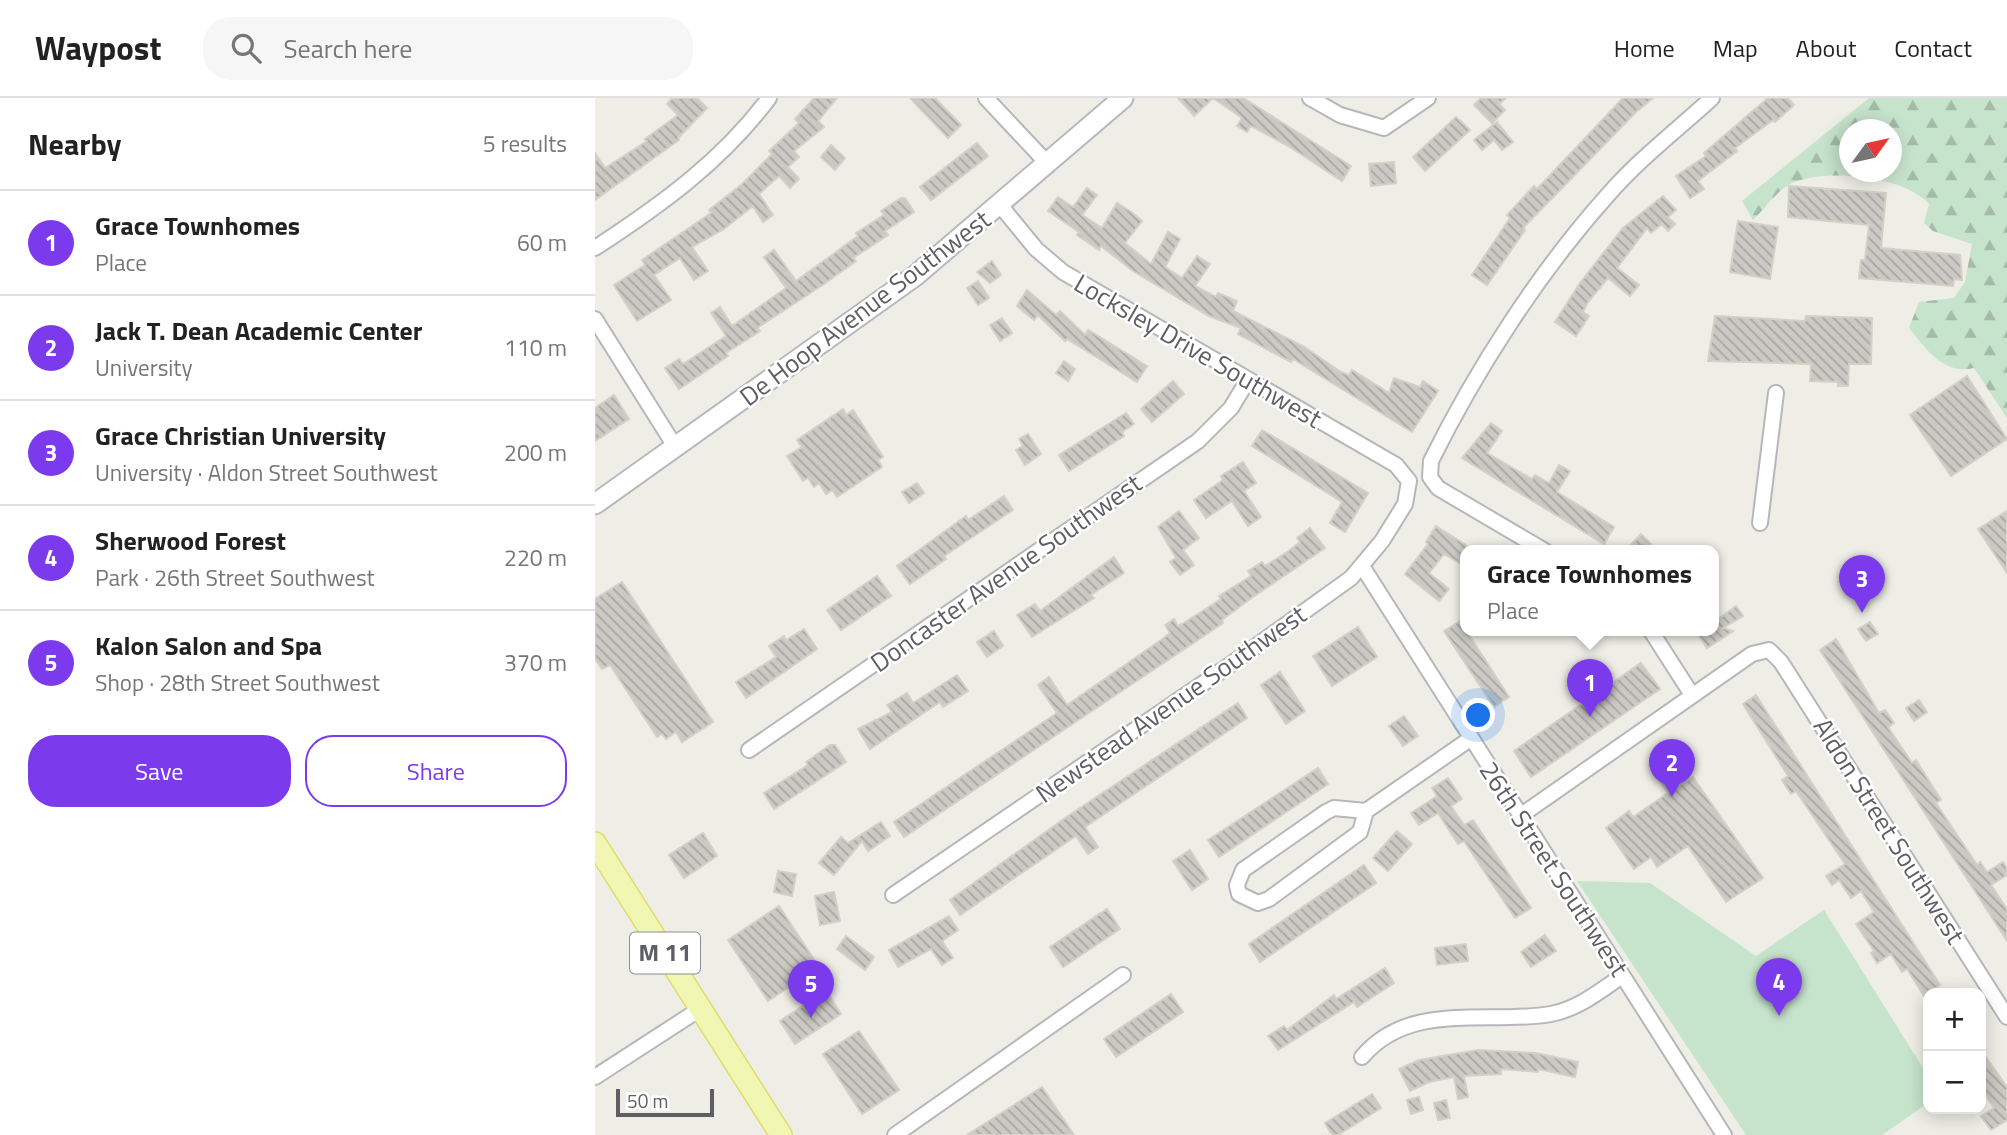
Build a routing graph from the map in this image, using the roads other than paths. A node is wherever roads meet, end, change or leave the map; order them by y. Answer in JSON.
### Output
{"nodes":[{"id":1,"x":769,"y":98,"type":"edge"},
{"id":2,"x":986,"y":98,"type":"edge"},
{"id":3,"x":1123,"y":98,"type":"edge"},
{"id":4,"x":1310,"y":98,"type":"edge"},
{"id":5,"x":1428,"y":98,"type":"edge"},
{"id":6,"x":1712,"y":98,"type":"edge"},
{"id":7,"x":1048,"y":164,"type":"junction"},
{"id":8,"x":1000,"y":205,"type":"junction"},
{"id":9,"x":595,"y":248,"type":"edge"},
{"id":10,"x":595,"y":320,"type":"edge"},
{"id":11,"x":1248,"y":380,"type":"junction"},
{"id":12,"x":1776,"y":393,"type":"dead end"},
{"id":13,"x":676,"y":448,"type":"junction"},
{"id":14,"x":1409,"y":481,"type":"joint"},
{"id":15,"x":595,"y":503,"type":"edge"},
{"id":16,"x":1760,"y":523,"type":"dead end"},
{"id":17,"x":1535,"y":545,"type":"edge"},
{"id":18,"x":1362,"y":566,"type":"junction"},
{"id":19,"x":1654,"y":636,"type":"edge"},
{"id":20,"x":1692,"y":695,"type":"junction"},
{"id":21,"x":1471,"y":739,"type":"junction"},
{"id":22,"x":749,"y":750,"type":"dead end"},
{"id":23,"x":1366,"y":811,"type":"junction"},
{"id":24,"x":1520,"y":816,"type":"junction"},
{"id":25,"x":595,"y":843,"type":"edge"},
{"id":26,"x":893,"y":895,"type":"dead end"},
{"id":27,"x":1123,"y":975,"type":"dead end"},
{"id":28,"x":1622,"y":976,"type":"junction"},
{"id":29,"x":700,"y":1009,"type":"junction"},
{"id":30,"x":2007,"y":1017,"type":"edge"},
{"id":31,"x":1362,"y":1057,"type":"dead end"},
{"id":32,"x":595,"y":1077,"type":"edge"},
{"id":33,"x":781,"y":1135,"type":"edge"},
{"id":34,"x":895,"y":1135,"type":"edge"},
{"id":35,"x":1724,"y":1135,"type":"edge"}],
"edges":[{"from":1,"to":9,"type":"street"},
{"from":2,"to":7,"type":"street"},
{"from":3,"to":7,"type":"street","name":"De Hoop Avenue Southwest"},
{"from":4,"to":5,"type":"street"},
{"from":6,"to":17,"type":"street"},
{"from":7,"to":8,"type":"street","name":"De Hoop Avenue Southwest"},
{"from":8,"to":11,"type":"street","name":"Locksley Drive Southwest"},
{"from":8,"to":13,"type":"street","name":"De Hoop Avenue Southwest"},
{"from":10,"to":13,"type":"street"},
{"from":11,"to":14,"type":"street","name":"Locksley Drive Southwest"},
{"from":11,"to":22,"type":"street","name":"Doncaster Avenue Southwest"},
{"from":12,"to":16,"type":"street"},
{"from":13,"to":15,"type":"street","name":"De Hoop Avenue Southwest"},
{"from":14,"to":18,"type":"street","name":"Newstead Avenue Southwest"},
{"from":18,"to":21,"type":"street","name":"26th Street Southwest"},
{"from":18,"to":26,"type":"street","name":"Newstead Avenue Southwest"},
{"from":19,"to":20,"type":"street"},
{"from":20,"to":24,"type":"street"},
{"from":20,"to":30,"type":"street","name":"Aldon Street Southwest"},
{"from":21,"to":23,"type":"street"},
{"from":21,"to":24,"type":"street","name":"26th Street Southwest"},
{"from":23,"to":23,"type":"street"},
{"from":24,"to":28,"type":"street","name":"26th Street Southwest"},
{"from":25,"to":29,"type":"main road","number":"M 11"},
{"from":27,"to":34,"type":"street"},
{"from":28,"to":31,"type":"street"},
{"from":28,"to":35,"type":"street","name":"26th Street Southwest"},
{"from":29,"to":32,"type":"street"},
{"from":29,"to":33,"type":"main road","number":"M 11"}]}
